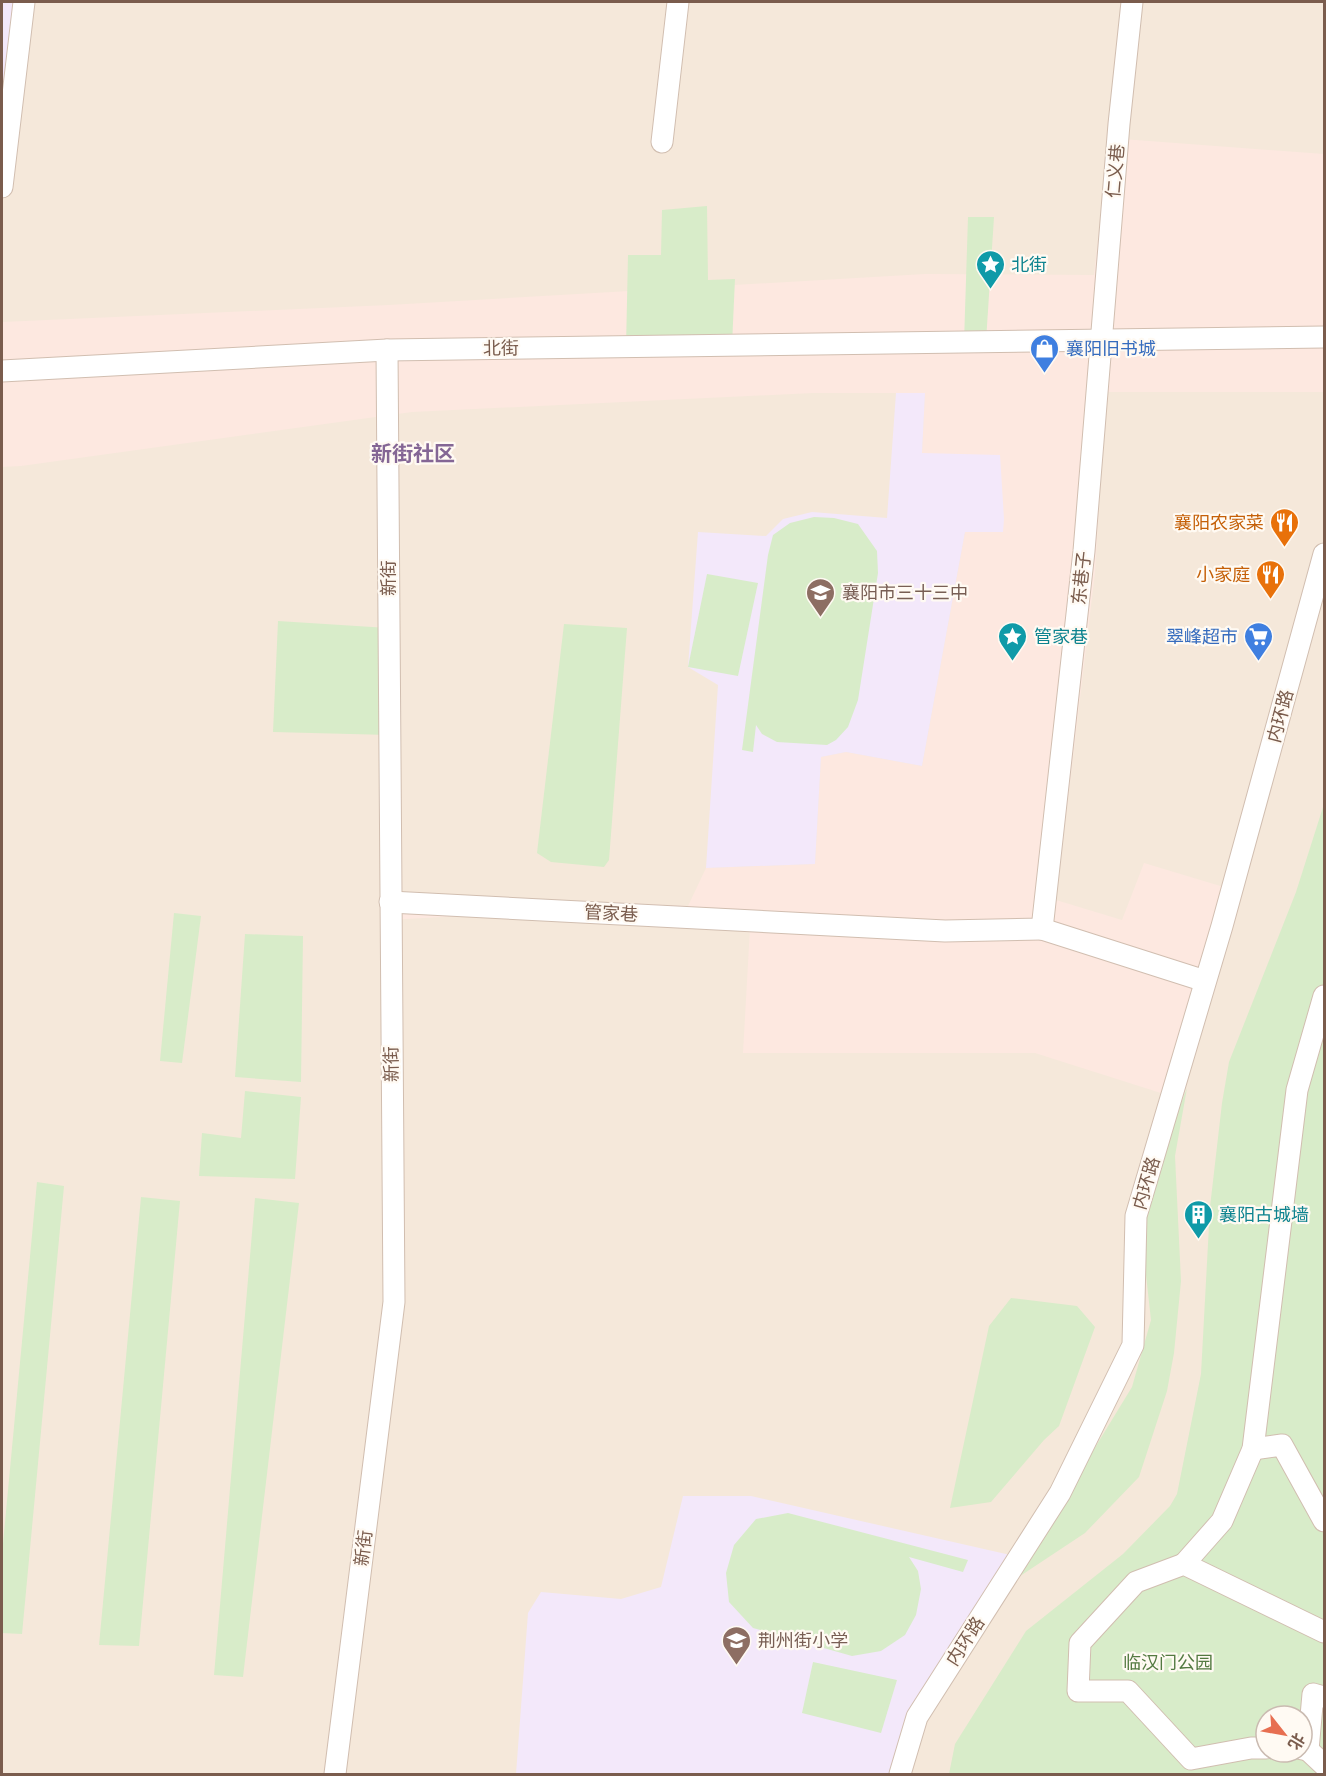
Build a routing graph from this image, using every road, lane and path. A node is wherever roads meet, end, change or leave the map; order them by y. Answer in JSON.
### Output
{"nodes":[{"id":1,"x":24,"y":2,"type":"edge"},
{"id":2,"x":678,"y":2,"type":"edge"},
{"id":3,"x":1132,"y":2,"type":"edge"},
{"id":4,"x":662,"y":142,"type":"dead end"},
{"id":5,"x":2,"y":187,"type":"edge"},
{"id":6,"x":1324,"y":338,"type":"edge"},
{"id":7,"x":1101,"y":340,"type":"junction"},
{"id":8,"x":387,"y":350,"type":"junction"},
{"id":9,"x":2,"y":371,"type":"edge"},
{"id":10,"x":1324,"y":554,"type":"edge"},
{"id":11,"x":390,"y":902,"type":"junction"},
{"id":12,"x":1042,"y":929,"type":"junction"},
{"id":13,"x":1205,"y":981,"type":"junction"},
{"id":14,"x":1324,"y":996,"type":"edge"},
{"id":15,"x":1253,"y":1449,"type":"junction"},
{"id":16,"x":1324,"y":1521,"type":"edge"},
{"id":17,"x":1184,"y":1564,"type":"junction"},
{"id":18,"x":1324,"y":1632,"type":"edge"},
{"id":19,"x":1324,"y":1697,"type":"edge"},
{"id":20,"x":1312,"y":1704,"type":"edge"},
{"id":21,"x":1254,"y":1748,"type":"edge"},
{"id":22,"x":335,"y":1774,"type":"edge"},
{"id":23,"x":900,"y":1774,"type":"edge"}],
"edges":[{"from":1,"to":5,"type":"street"},
{"from":2,"to":4,"type":"street"},
{"from":3,"to":7,"type":"street","name":"仁义巷"},
{"from":6,"to":7,"type":"street","name":"北街"},
{"from":7,"to":8,"type":"street","name":"北街"},
{"from":7,"to":12,"type":"street","name":"东巷子"},
{"from":8,"to":9,"type":"street","name":"北街"},
{"from":8,"to":11,"type":"street","name":"新街"},
{"from":10,"to":13,"type":"street","name":"内环路"},
{"from":11,"to":12,"type":"street","name":"管家巷"},
{"from":11,"to":22,"type":"street","name":"新街"},
{"from":12,"to":13,"type":"street","name":"管家巷"},
{"from":13,"to":23,"type":"street","name":"内环路"},
{"from":14,"to":15,"type":"street"},
{"from":15,"to":16,"type":"street"},
{"from":15,"to":17,"type":"street"},
{"from":17,"to":18,"type":"street"},
{"from":17,"to":21,"type":"street"},
{"from":19,"to":20,"type":"street"}]}
